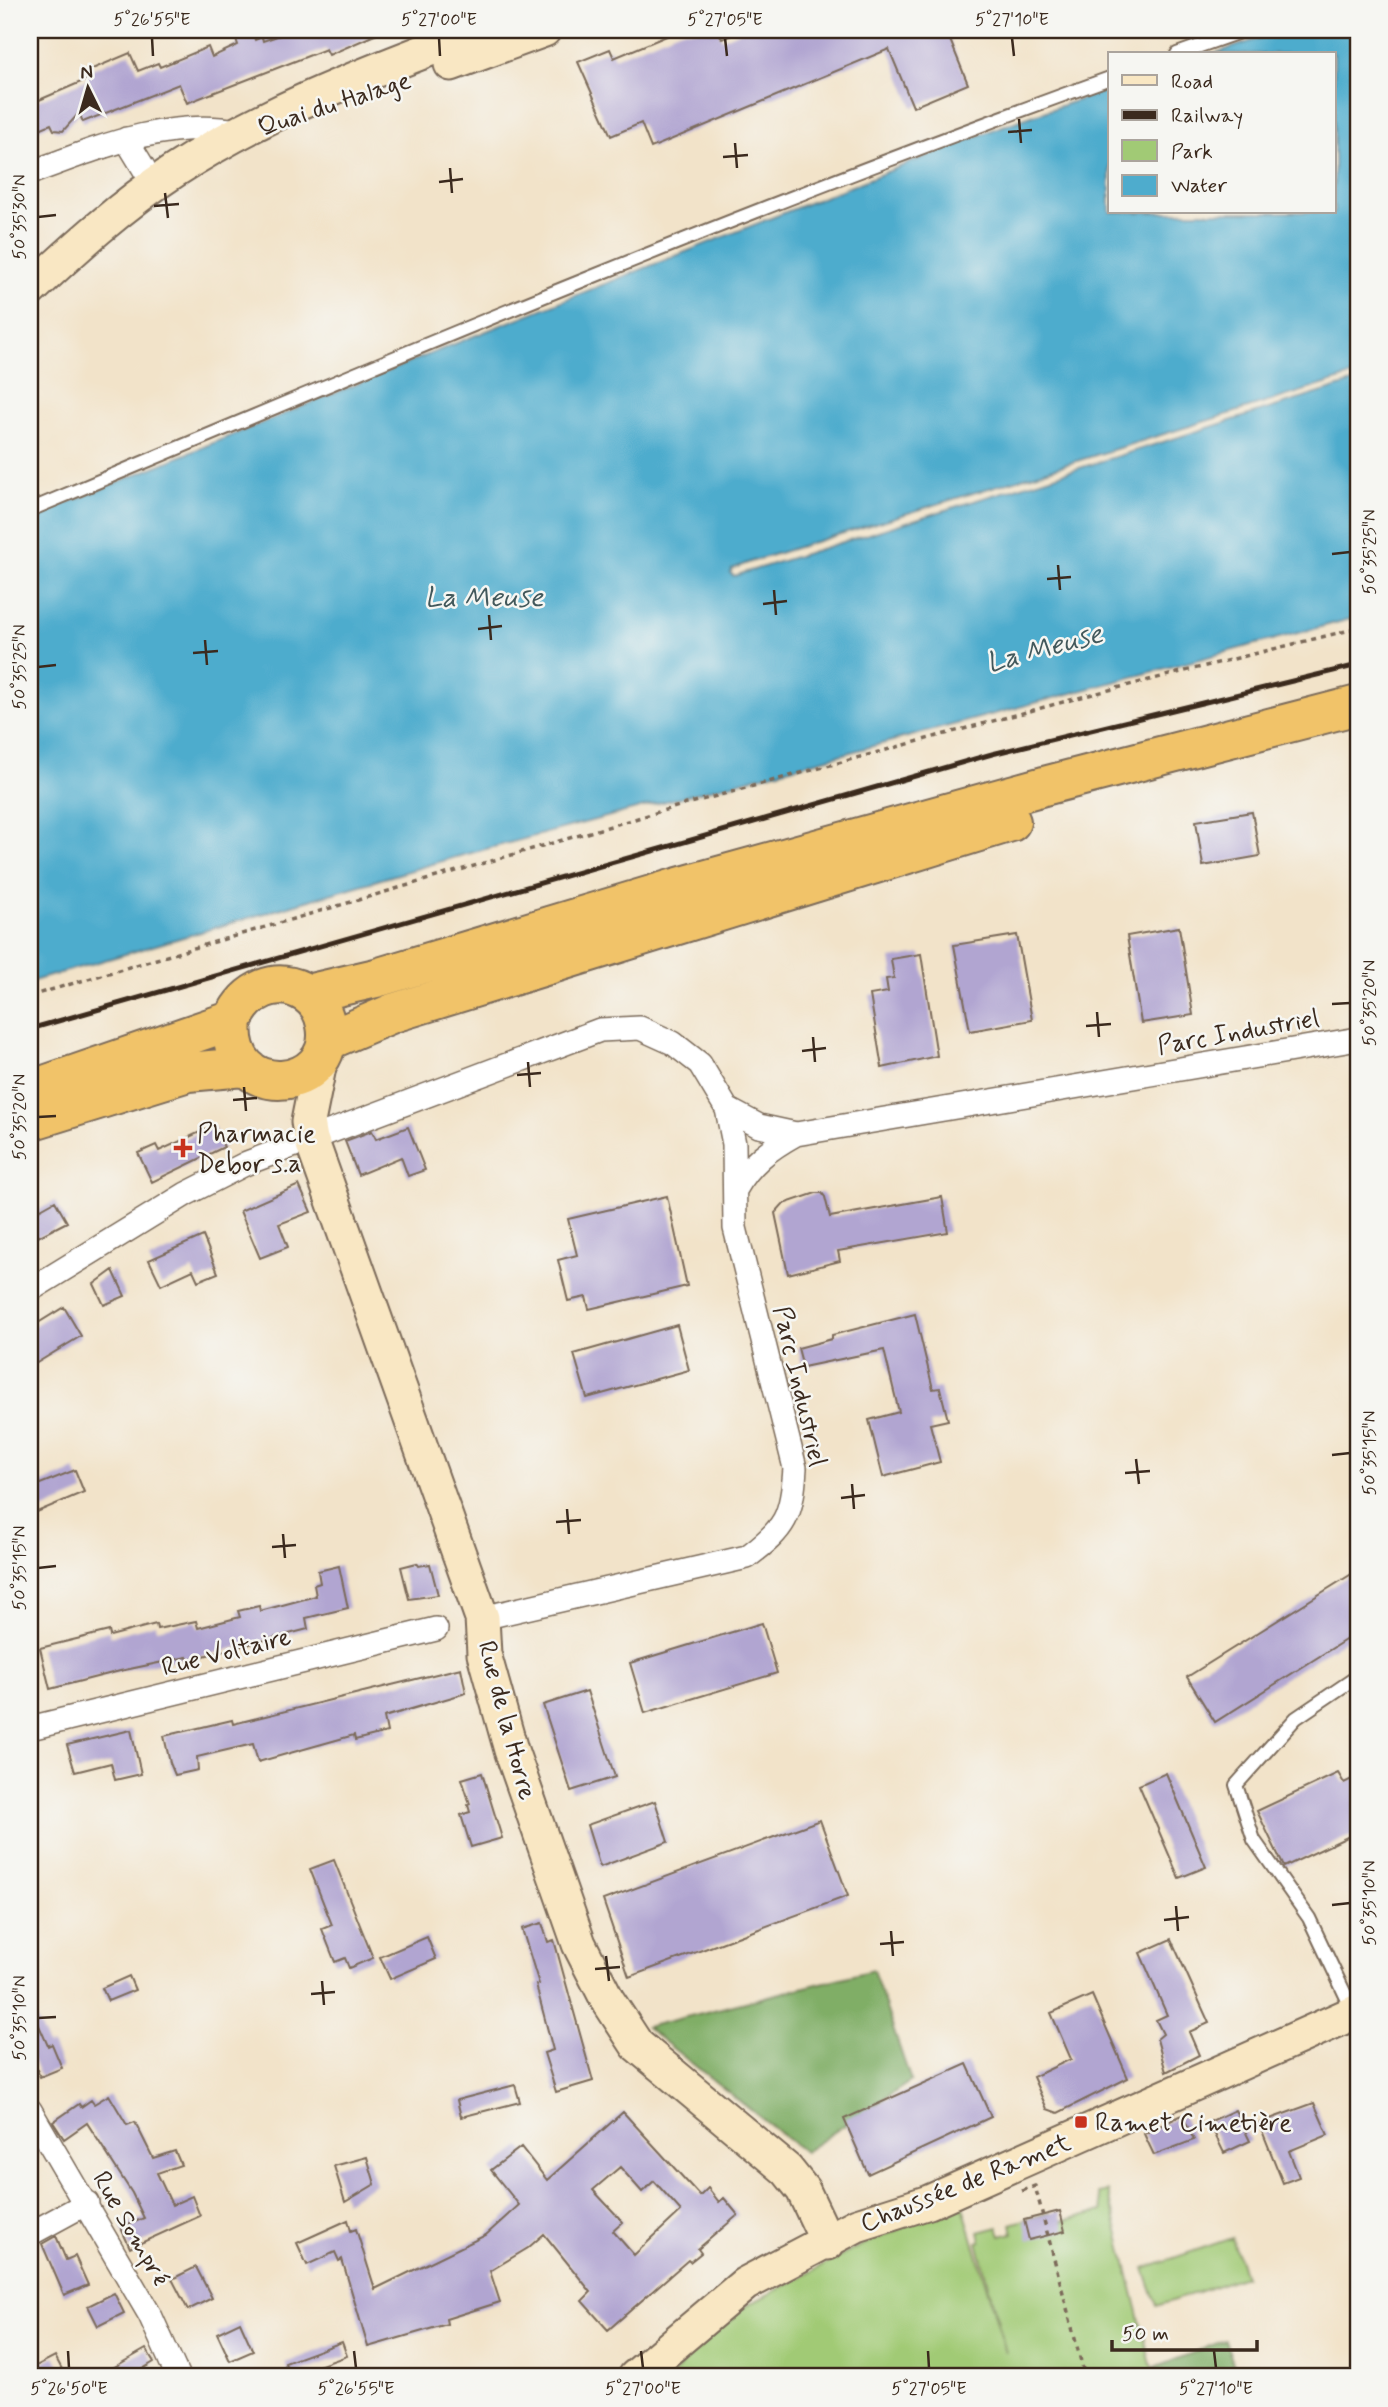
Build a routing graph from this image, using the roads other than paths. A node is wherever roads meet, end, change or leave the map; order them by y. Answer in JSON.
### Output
{"nodes":[{"id":1,"x":480,"y":30,"type":"edge"},
{"id":2,"x":544,"y":30,"type":"edge"},
{"id":3,"x":1245,"y":30,"type":"edge"},
{"id":4,"x":1183,"y":52,"type":"edge"},
{"id":5,"x":1108,"y":79,"type":"edge"},
{"id":6,"x":243,"y":132,"type":"junction"},
{"id":7,"x":126,"y":139,"type":"junction"},
{"id":8,"x":30,"y":173,"type":"edge"},
{"id":9,"x":154,"y":185,"type":"junction"},
{"id":10,"x":30,"y":290,"type":"edge"},
{"id":11,"x":30,"y":510,"type":"edge"},
{"id":12,"x":1358,"y":705,"type":"edge"},
{"id":13,"x":1358,"y":730,"type":"edge"},
{"id":14,"x":307,"y":994,"type":"junction"},
{"id":15,"x":233,"y":1020,"type":"junction"},
{"id":16,"x":1358,"y":1039,"type":"edge"},
{"id":17,"x":324,"y":1049,"type":"junction"},
{"id":18,"x":256,"y":1073,"type":"junction"},
{"id":19,"x":30,"y":1090,"type":"edge"},
{"id":20,"x":727,"y":1109,"type":"junction"},
{"id":21,"x":30,"y":1121,"type":"edge"},
{"id":22,"x":309,"y":1130,"type":"junction"},
{"id":23,"x":796,"y":1134,"type":"junction"},
{"id":24,"x":735,"y":1191,"type":"junction"},
{"id":25,"x":30,"y":1290,"type":"edge"},
{"id":26,"x":482,"y":1618,"type":"junction"},
{"id":27,"x":436,"y":1629,"type":"dead end"},
{"id":28,"x":1358,"y":1676,"type":"edge"},
{"id":29,"x":30,"y":1728,"type":"edge"},
{"id":30,"x":1356,"y":2012,"type":"edge"},
{"id":31,"x":30,"y":2110,"type":"edge"},
{"id":32,"x":87,"y":2205,"type":"junction"},
{"id":33,"x":30,"y":2234,"type":"edge"},
{"id":34,"x":828,"y":2242,"type":"junction"},
{"id":35,"x":178,"y":2377,"type":"edge"},
{"id":36,"x":635,"y":2377,"type":"edge"}],
"edges":[{"from":1,"to":6,"type":"main road","name":"Quai du Halage"},
{"from":2,"to":6,"type":"main road","name":"Quai du Halage"},
{"from":3,"to":4,"type":"lane"},
{"from":5,"to":11,"type":"lane"},
{"from":6,"to":7,"type":"street"},
{"from":6,"to":9,"type":"main road","name":"Quai du Halage"},
{"from":7,"to":8,"type":"street"},
{"from":7,"to":9,"type":"street"},
{"from":9,"to":10,"type":"main road","name":"Quai du Halage"},
{"from":12,"to":14,"type":"highway"},
{"from":13,"to":17,"type":"highway"},
{"from":14,"to":15,"type":"highway"},
{"from":14,"to":17,"type":"highway"},
{"from":15,"to":18,"type":"highway"},
{"from":15,"to":19,"type":"highway"},
{"from":16,"to":23,"type":"street","name":"Parc Industriel"},
{"from":17,"to":18,"type":"highway"},
{"from":17,"to":22,"type":"main road"},
{"from":18,"to":21,"type":"highway"},
{"from":18,"to":22,"type":"main road"},
{"from":20,"to":22,"type":"street","name":"Parc Industriel"},
{"from":20,"to":23,"type":"street","name":"Parc Industriel"},
{"from":20,"to":24,"type":"street","name":"Parc Industriel"},
{"from":22,"to":25,"type":"street","name":"Parc Industriel"},
{"from":22,"to":26,"type":"main road","name":"Rue de la Horre"},
{"from":23,"to":24,"type":"street","name":"Parc Industriel"},
{"from":24,"to":26,"type":"street","name":"Parc Industriel"},
{"from":26,"to":34,"type":"main road","name":"Rue de la Horre"},
{"from":27,"to":29,"type":"street","name":"Rue Voltaire"},
{"from":28,"to":30,"type":"lane"},
{"from":30,"to":34,"type":"main road","name":"Chaussée de Ramet"},
{"from":31,"to":32,"type":"street","name":"Rue Sompré"},
{"from":32,"to":33,"type":"street"},
{"from":32,"to":35,"type":"street","name":"Rue Sompré"},
{"from":34,"to":36,"type":"main road","name":"Chaussée de Ramet"}]}
